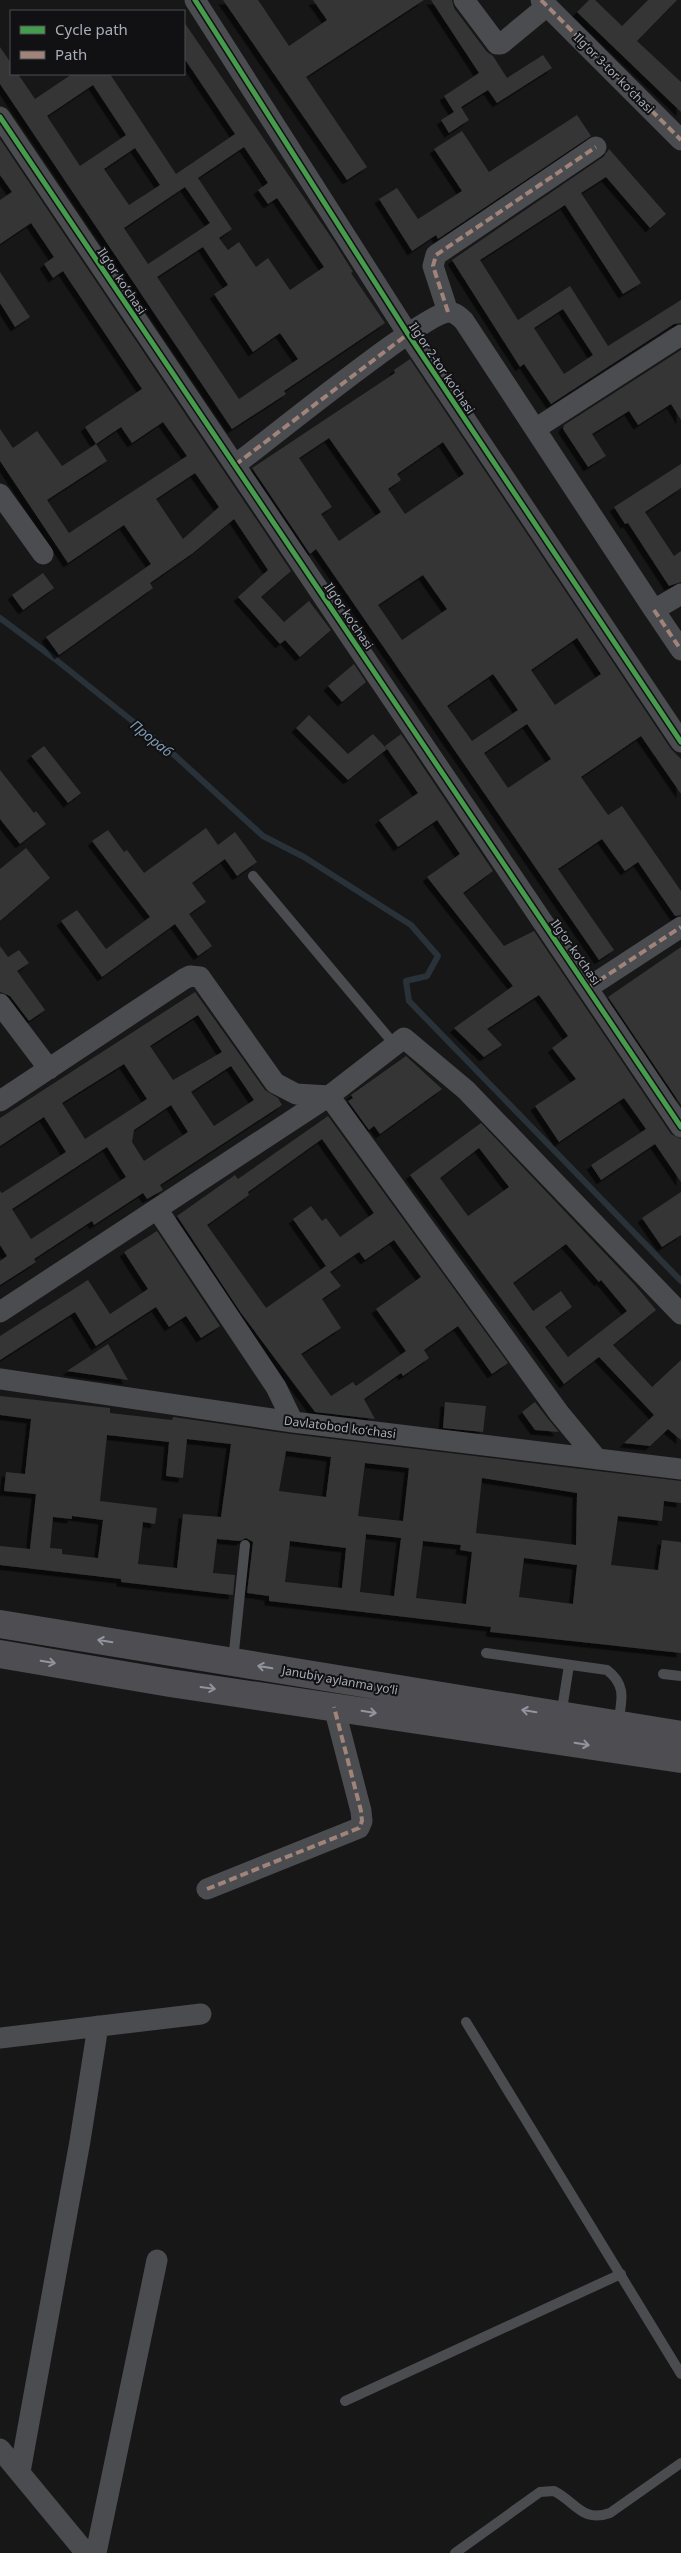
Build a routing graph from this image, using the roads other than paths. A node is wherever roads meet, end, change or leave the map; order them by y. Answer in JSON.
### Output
{"nodes":[{"id":1,"x":195,"y":0,"type":"edge"},
{"id":2,"x":464,"y":0,"type":"edge"},
{"id":3,"x":544,"y":3,"type":"edge"},
{"id":4,"x":0,"y":117,"type":"edge"},
{"id":5,"x":681,"y":140,"type":"edge"},
{"id":6,"x":596,"y":148,"type":"dead end"},
{"id":7,"x":448,"y":312,"type":"junction"},
{"id":8,"x":408,"y":334,"type":"junction"},
{"id":9,"x":681,"y":335,"type":"edge"},
{"id":10,"x":535,"y":429,"type":"junction"},
{"id":11,"x":235,"y":465,"type":"junction"},
{"id":12,"x":0,"y":494,"type":"edge"},
{"id":13,"x":43,"y":554,"type":"dead end"},
{"id":14,"x":681,"y":594,"type":"edge"},
{"id":15,"x":654,"y":610,"type":"junction"},
{"id":16,"x":681,"y":650,"type":"edge"},
{"id":17,"x":681,"y":742,"type":"edge"},
{"id":18,"x":253,"y":876,"type":"dead end"},
{"id":19,"x":681,"y":927,"type":"edge"},
{"id":20,"x":588,"y":987,"type":"junction"},
{"id":21,"x":0,"y":1004,"type":"edge"},
{"id":22,"x":394,"y":1044,"type":"junction"},
{"id":23,"x":49,"y":1069,"type":"junction"},
{"id":24,"x":329,"y":1096,"type":"junction"},
{"id":25,"x":0,"y":1101,"type":"edge"},
{"id":26,"x":681,"y":1127,"type":"edge"},
{"id":27,"x":157,"y":1209,"type":"junction"},
{"id":28,"x":0,"y":1312,"type":"edge"},
{"id":29,"x":681,"y":1314,"type":"edge"},
{"id":30,"x":0,"y":1379,"type":"edge"},
{"id":31,"x":293,"y":1422,"type":"junction"},
{"id":32,"x":597,"y":1459,"type":"junction"},
{"id":33,"x":681,"y":1469,"type":"edge"},
{"id":34,"x":245,"y":1545,"type":"dead end"},
{"id":35,"x":0,"y":1624,"type":"edge"},
{"id":36,"x":486,"y":1653,"type":"dead end"},
{"id":37,"x":0,"y":1654,"type":"edge"},
{"id":38,"x":233,"y":1662,"type":"junction"},
{"id":39,"x":568,"y":1665,"type":"junction"},
{"id":40,"x":663,"y":1674,"type":"dead end"},
{"id":41,"x":681,"y":1676,"type":"edge"},
{"id":42,"x":334,"y":1707,"type":"junction"},
{"id":43,"x":561,"y":1716,"type":"junction"},
{"id":44,"x":617,"y":1726,"type":"junction"},
{"id":45,"x":681,"y":1735,"type":"edge"},
{"id":46,"x":681,"y":1759,"type":"edge"},
{"id":47,"x":207,"y":1888,"type":"dead end"},
{"id":48,"x":201,"y":2014,"type":"dead end"},
{"id":49,"x":466,"y":2022,"type":"dead end"},
{"id":50,"x":98,"y":2026,"type":"junction"},
{"id":51,"x":0,"y":2038,"type":"edge"},
{"id":52,"x":157,"y":2260,"type":"dead end"},
{"id":53,"x":621,"y":2274,"type":"junction"},
{"id":54,"x":681,"y":2374,"type":"edge"},
{"id":55,"x":345,"y":2401,"type":"dead end"},
{"id":56,"x":0,"y":2449,"type":"edge"},
{"id":57,"x":681,"y":2463,"type":"edge"},
{"id":58,"x":20,"y":2472,"type":"junction"},
{"id":59,"x":86,"y":2553,"type":"edge"},
{"id":60,"x":96,"y":2553,"type":"edge"},
{"id":61,"x":455,"y":2553,"type":"edge"}],
"edges":[{"from":1,"to":8,"type":"street","name":"Ilgʻor 2-tor koʻchasi"},
{"from":2,"to":3,"type":"street","name":"Ilgʻor 3-tor koʻchasi"},
{"from":3,"to":5,"type":"street","name":"Ilgʻor 3-tor koʻchasi"},
{"from":4,"to":11,"type":"street","name":"Ilgʻor koʻchasi"},
{"from":6,"to":7,"type":"street"},
{"from":7,"to":8,"type":"street"},
{"from":7,"to":10,"type":"street"},
{"from":8,"to":11,"type":"street"},
{"from":8,"to":17,"type":"street","name":"Ilgʻor 2-tor koʻchasi"},
{"from":9,"to":10,"type":"street"},
{"from":10,"to":15,"type":"street"},
{"from":11,"to":20,"type":"street","name":"Ilgʻor koʻchasi"},
{"from":12,"to":13,"type":"street"},
{"from":14,"to":15,"type":"street"},
{"from":15,"to":16,"type":"street"},
{"from":18,"to":22,"type":"lane"},
{"from":19,"to":20,"type":"street"},
{"from":20,"to":26,"type":"street","name":"Ilgʻor koʻchasi"},
{"from":21,"to":23,"type":"street"},
{"from":22,"to":24,"type":"street"},
{"from":22,"to":29,"type":"street"},
{"from":23,"to":24,"type":"street"},
{"from":23,"to":25,"type":"street"},
{"from":24,"to":27,"type":"street"},
{"from":24,"to":32,"type":"street"},
{"from":27,"to":28,"type":"street"},
{"from":27,"to":31,"type":"street"},
{"from":30,"to":31,"type":"street","name":"Davlatobod koʻchasi"},
{"from":31,"to":32,"type":"street","name":"Davlatobod koʻchasi"},
{"from":32,"to":33,"type":"street","name":"Davlatobod koʻchasi"},
{"from":34,"to":38,"type":"lane"},
{"from":38,"to":35,"type":"highway","name":"Janubiy aylanma yoʻli","one_way":true},
{"from":36,"to":39,"type":"lane"},
{"from":37,"to":42,"type":"highway","name":"Janubiy aylanma yoʻli","one_way":true},
{"from":43,"to":38,"type":"highway","name":"Janubiy aylanma yoʻli","one_way":true},
{"from":39,"to":43,"type":"lane"},
{"from":39,"to":44,"type":"lane"},
{"from":40,"to":41,"type":"lane"},
{"from":42,"to":46,"type":"highway","name":"Janubiy aylanma yoʻli","one_way":true},
{"from":42,"to":47,"type":"street"},
{"from":43,"to":44,"type":"highway","name":"Janubiy aylanma yoʻli"},
{"from":44,"to":45,"type":"highway","name":"Janubiy aylanma yoʻli"},
{"from":48,"to":50,"type":"street"},
{"from":49,"to":53,"type":"lane"},
{"from":50,"to":51,"type":"street"},
{"from":50,"to":58,"type":"street"},
{"from":52,"to":60,"type":"street"},
{"from":53,"to":54,"type":"lane"},
{"from":53,"to":55,"type":"lane"},
{"from":56,"to":58,"type":"street"},
{"from":57,"to":61,"type":"lane"},
{"from":58,"to":59,"type":"street"}]}
